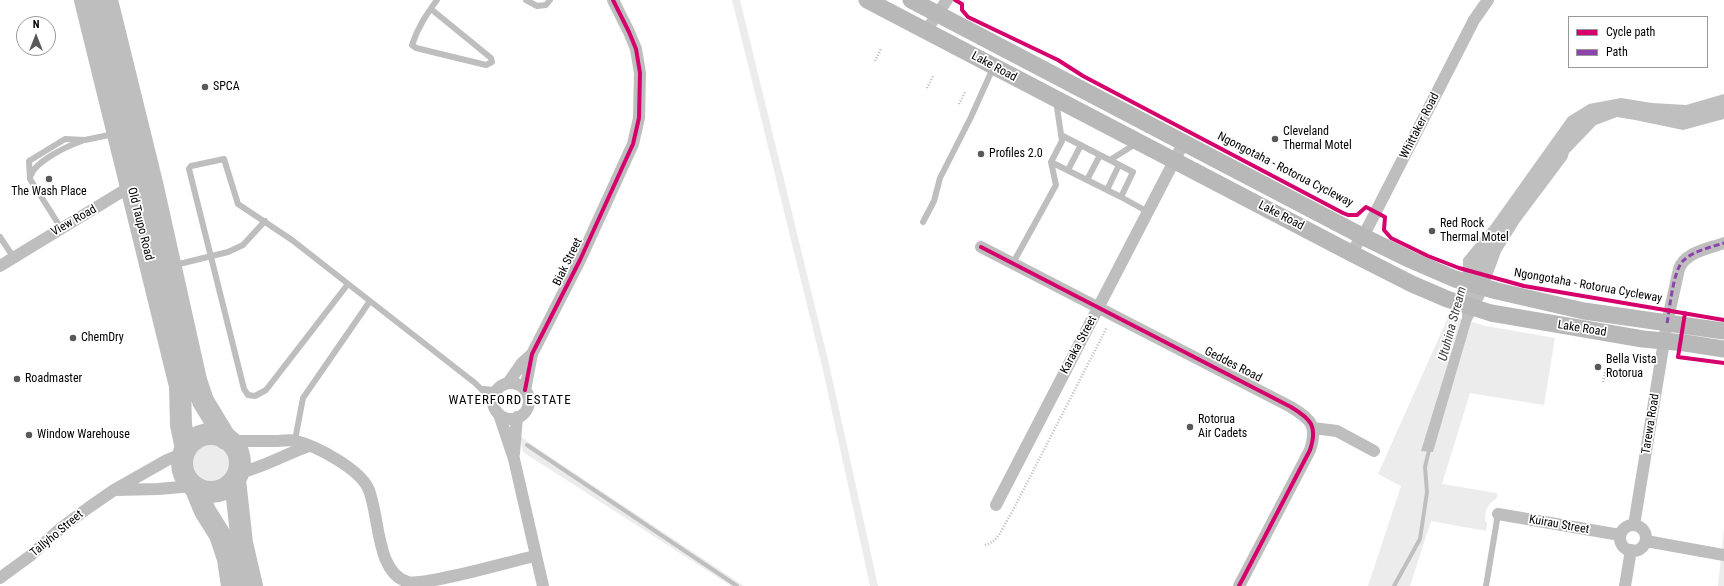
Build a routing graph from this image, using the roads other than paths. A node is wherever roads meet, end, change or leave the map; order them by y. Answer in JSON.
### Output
{"nodes":[{"id":1,"x":85,"y":0,"type":"edge"},
{"id":2,"x":107,"y":0,"type":"edge"},
{"id":3,"x":437,"y":0,"type":"edge"},
{"id":4,"x":526,"y":0,"type":"edge"},
{"id":5,"x":550,"y":0,"type":"edge"},
{"id":6,"x":614,"y":0,"type":"edge"},
{"id":7,"x":867,"y":0,"type":"edge"},
{"id":8,"x":911,"y":0,"type":"edge"},
{"id":9,"x":947,"y":0,"type":"edge"},
{"id":10,"x":1488,"y":0,"type":"edge"},
{"id":11,"x":431,"y":9,"type":"junction"},
{"id":12,"x":937,"y":14,"type":"junction"},
{"id":13,"x":926,"y":31,"type":"junction"},
{"id":14,"x":994,"y":67,"type":"junction"},
{"id":15,"x":1056,"y":99,"type":"junction"},
{"id":16,"x":117,"y":134,"type":"junction"},
{"id":17,"x":1061,"y":135,"type":"junction"},
{"id":18,"x":1138,"y":142,"type":"junction"},
{"id":19,"x":1184,"y":142,"type":"junction"},
{"id":20,"x":1081,"y":145,"type":"junction"},
{"id":21,"x":1100,"y":155,"type":"junction"},
{"id":22,"x":1110,"y":160,"type":"junction"},
{"id":23,"x":1174,"y":161,"type":"junction"},
{"id":24,"x":1051,"y":162,"type":"junction"},
{"id":25,"x":1119,"y":165,"type":"junction"},
{"id":26,"x":1068,"y":170,"type":"junction"},
{"id":27,"x":1087,"y":180,"type":"junction"},
{"id":28,"x":152,"y":183,"type":"junction"},
{"id":29,"x":131,"y":189,"type":"junction"},
{"id":30,"x":1106,"y":190,"type":"junction"},
{"id":31,"x":1120,"y":197,"type":"junction"},
{"id":32,"x":1148,"y":212,"type":"junction"},
{"id":33,"x":265,"y":221,"type":"junction"},
{"id":34,"x":923,"y":222,"type":"dead end"},
{"id":35,"x":61,"y":228,"type":"junction"},
{"id":36,"x":1362,"y":236,"type":"junction"},
{"id":37,"x":0,"y":237,"type":"edge"},
{"id":38,"x":1724,"y":243,"type":"edge"},
{"id":39,"x":981,"y":247,"type":"dead end"},
{"id":40,"x":1351,"y":253,"type":"junction"},
{"id":41,"x":211,"y":256,"type":"junction"},
{"id":42,"x":14,"y":258,"type":"junction"},
{"id":43,"x":1013,"y":263,"type":"junction"},
{"id":44,"x":0,"y":266,"type":"edge"},
{"id":45,"x":171,"y":266,"type":"junction"},
{"id":46,"x":348,"y":284,"type":"junction"},
{"id":47,"x":370,"y":301,"type":"junction"},
{"id":48,"x":1099,"y":308,"type":"junction"},
{"id":49,"x":1667,"y":322,"type":"junction"},
{"id":50,"x":1724,"y":331,"type":"edge"},
{"id":51,"x":1664,"y":341,"type":"junction"},
{"id":52,"x":1724,"y":349,"type":"edge"},
{"id":53,"x":532,"y":354,"type":"junction"},
{"id":54,"x":508,"y":383,"type":"junction"},
{"id":55,"x":483,"y":389,"type":"junction"},
{"id":56,"x":525,"y":390,"type":"junction"},
{"id":57,"x":495,"y":395,"type":"junction"},
{"id":58,"x":498,"y":414,"type":"junction"},
{"id":59,"x":517,"y":417,"type":"junction"},
{"id":60,"x":1313,"y":428,"type":"junction"},
{"id":61,"x":228,"y":440,"type":"junction"},
{"id":62,"x":295,"y":440,"type":"junction"},
{"id":63,"x":310,"y":446,"type":"junction"},
{"id":64,"x":185,"y":451,"type":"junction"},
{"id":65,"x":1374,"y":451,"type":"dead end"},
{"id":66,"x":514,"y":459,"type":"junction"},
{"id":67,"x":237,"y":476,"type":"junction"},
{"id":68,"x":194,"y":486,"type":"junction"},
{"id":69,"x":114,"y":490,"type":"junction"},
{"id":70,"x":996,"y":505,"type":"dead end"},
{"id":71,"x":1498,"y":514,"type":"joint"},
{"id":72,"x":1634,"y":525,"type":"junction"},
{"id":73,"x":1620,"y":535,"type":"junction"},
{"id":74,"x":1646,"y":541,"type":"junction"},
{"id":75,"x":1631,"y":550,"type":"junction"},
{"id":76,"x":1724,"y":555,"type":"edge"},
{"id":77,"x":535,"y":556,"type":"junction"},
{"id":78,"x":0,"y":578,"type":"edge"},
{"id":79,"x":408,"y":584,"type":"edge"},
{"id":80,"x":232,"y":586,"type":"edge"},
{"id":81,"x":252,"y":586,"type":"edge"},
{"id":82,"x":543,"y":586,"type":"edge"},
{"id":83,"x":1239,"y":586,"type":"edge"},
{"id":84,"x":1486,"y":586,"type":"edge"},
{"id":85,"x":1625,"y":586,"type":"edge"}],
"edges":[{"from":1,"to":16,"type":"highway","name":"Old Taupo Road"},
{"from":2,"to":28,"type":"highway","name":"Old Taupo Road"},
{"from":3,"to":11,"type":"lane"},
{"from":4,"to":5,"type":"lane"},
{"from":6,"to":53,"type":"street","name":"Biak Street"},
{"from":7,"to":13,"type":"main road","name":"Lake Road"},
{"from":8,"to":12,"type":"main road","name":"Lake Road"},
{"from":9,"to":12,"type":"street"},
{"from":10,"to":36,"type":"street","name":"Whittaker Road"},
{"from":11,"to":11,"type":"lane"},
{"from":12,"to":13,"type":"street"},
{"from":12,"to":19,"type":"main road","name":"Lake Road"},
{"from":13,"to":14,"type":"main road","name":"Lake Road"},
{"from":14,"to":15,"type":"main road","name":"Lake Road"},
{"from":14,"to":34,"type":"lane"},
{"from":15,"to":17,"type":"lane"},
{"from":15,"to":18,"type":"main road","name":"Lake Road"},
{"from":16,"to":29,"type":"highway","name":"Old Taupo Road"},
{"from":16,"to":35,"type":"lane"},
{"from":17,"to":20,"type":"lane"},
{"from":17,"to":24,"type":"lane"},
{"from":18,"to":22,"type":"lane"},
{"from":18,"to":23,"type":"main road","name":"Lake Road"},
{"from":19,"to":23,"type":"street","name":"Karaka Street"},
{"from":19,"to":36,"type":"main road","name":"Lake Road"},
{"from":20,"to":21,"type":"lane"},
{"from":20,"to":26,"type":"lane"},
{"from":21,"to":22,"type":"lane"},
{"from":21,"to":27,"type":"lane"},
{"from":22,"to":25,"type":"lane"},
{"from":23,"to":32,"type":"street","name":"Karaka Street"},
{"from":23,"to":40,"type":"main road","name":"Lake Road"},
{"from":24,"to":26,"type":"lane"},
{"from":24,"to":43,"type":"lane"},
{"from":25,"to":30,"type":"lane"},
{"from":25,"to":31,"type":"lane"},
{"from":26,"to":27,"type":"lane"},
{"from":27,"to":30,"type":"lane"},
{"from":28,"to":29,"type":"street","name":"View Road"},
{"from":28,"to":45,"type":"highway","name":"Old Taupo Road"},
{"from":29,"to":35,"type":"street","name":"View Road"},
{"from":29,"to":64,"type":"highway","name":"Old Taupo Road"},
{"from":30,"to":31,"type":"lane"},
{"from":31,"to":32,"type":"lane"},
{"from":32,"to":48,"type":"street","name":"Karaka Street"},
{"from":33,"to":41,"type":"lane"},
{"from":33,"to":41,"type":"lane"},
{"from":33,"to":46,"type":"lane"},
{"from":35,"to":42,"type":"street","name":"View Road"},
{"from":36,"to":40,"type":"street","name":"Whittaker Road"},
{"from":36,"to":49,"type":"main road","name":"Lake Road"},
{"from":37,"to":42,"type":"lane"},
{"from":38,"to":49,"type":"street","name":"Tarewa Road"},
{"from":39,"to":43,"type":"street","name":"Geddes Road"},
{"from":40,"to":51,"type":"main road","name":"Lake Road"},
{"from":41,"to":45,"type":"lane"},
{"from":41,"to":46,"type":"lane"},
{"from":42,"to":44,"type":"street","name":"View Road"},
{"from":43,"to":48,"type":"street","name":"Geddes Road"},
{"from":45,"to":61,"type":"highway","name":"Old Taupo Road"},
{"from":46,"to":47,"type":"lane"},
{"from":47,"to":55,"type":"lane"},
{"from":47,"to":62,"type":"lane"},
{"from":48,"to":60,"type":"street","name":"Geddes Road"},
{"from":48,"to":70,"type":"street","name":"Karaka Street"},
{"from":49,"to":50,"type":"main road","name":"Lake Road"},
{"from":49,"to":51,"type":"street","name":"Tarewa Road"},
{"from":51,"to":52,"type":"main road","name":"Lake Road"},
{"from":51,"to":72,"type":"street","name":"Tarewa Road"},
{"from":53,"to":54,"type":"street","name":"Biak Street"},
{"from":53,"to":56,"type":"street","name":"Biak Street"},
{"from":54,"to":56,"type":"street"},
{"from":54,"to":57,"type":"street"},
{"from":55,"to":57,"type":"lane"},
{"from":55,"to":57,"type":"lane"},
{"from":56,"to":59,"type":"street"},
{"from":57,"to":58,"type":"street"},
{"from":58,"to":59,"type":"street"},
{"from":58,"to":66,"type":"street"},
{"from":59,"to":66,"type":"street"},
{"from":60,"to":65,"type":"street"},
{"from":60,"to":83,"type":"street"},
{"from":61,"to":62,"type":"street"},
{"from":61,"to":64,"type":"highway"},
{"from":61,"to":67,"type":"highway"},
{"from":62,"to":63,"type":"street"},
{"from":63,"to":67,"type":"street"},
{"from":63,"to":79,"type":"street"},
{"from":64,"to":68,"type":"highway"},
{"from":64,"to":69,"type":"street","name":"Tallyho Street"},
{"from":66,"to":77,"type":"street"},
{"from":67,"to":68,"type":"highway"},
{"from":67,"to":81,"type":"highway"},
{"from":68,"to":69,"type":"street"},
{"from":68,"to":80,"type":"highway"},
{"from":69,"to":78,"type":"street","name":"Tallyho Street"},
{"from":71,"to":73,"type":"street","name":"Kuirau Street"},
{"from":71,"to":84,"type":"lane"},
{"from":72,"to":73,"type":"street"},
{"from":72,"to":74,"type":"street"},
{"from":73,"to":75,"type":"street"},
{"from":74,"to":75,"type":"street"},
{"from":74,"to":76,"type":"street"},
{"from":75,"to":85,"type":"street"},
{"from":77,"to":79,"type":"street"},
{"from":77,"to":82,"type":"street"}]}
